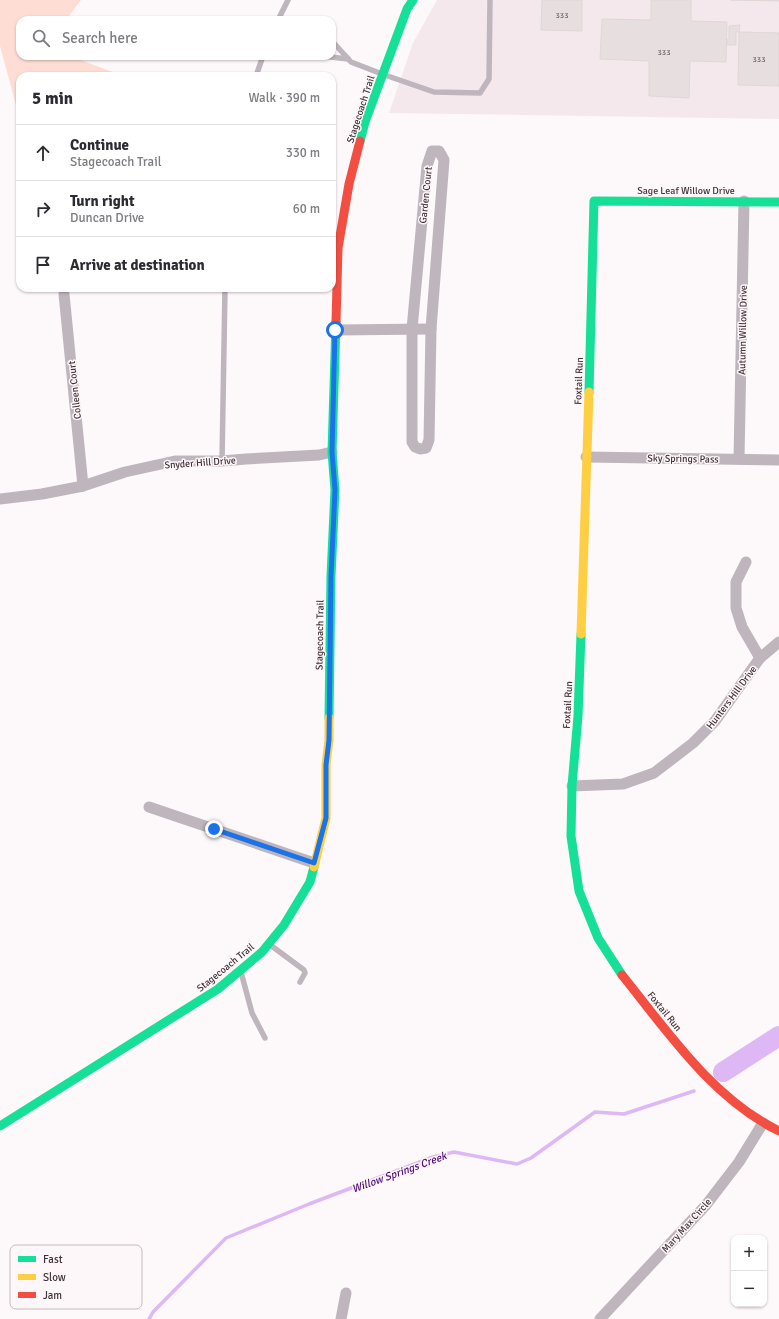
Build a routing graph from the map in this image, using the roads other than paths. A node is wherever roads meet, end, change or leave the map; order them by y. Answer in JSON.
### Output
{"nodes":[{"id":1,"x":288,"y":0,"type":"edge"},
{"id":2,"x":413,"y":0,"type":"edge"},
{"id":3,"x":490,"y":0,"type":"edge"},
{"id":4,"x":280,"y":16,"type":"edge"},
{"id":5,"x":336,"y":45,"type":"edge"},
{"id":6,"x":336,"y":58,"type":"edge"},
{"id":7,"x":348,"y":59,"type":"junction"},
{"id":8,"x":262,"y":60,"type":"edge"},
{"id":9,"x":257,"y":72,"type":"edge"},
{"id":10,"x":382,"y":74,"type":"junction"},
{"id":11,"x":744,"y":201,"type":"junction"},
{"id":12,"x":594,"y":202,"type":"joint"},
{"id":13,"x":779,"y":202,"type":"edge"},
{"id":14,"x":225,"y":292,"type":"edge"},
{"id":15,"x":64,"y":294,"type":"dead end"},
{"id":16,"x":412,"y":329,"type":"junction"},
{"id":17,"x":431,"y":329,"type":"junction"},
{"id":18,"x":335,"y":330,"type":"junction"},
{"id":19,"x":332,"y":452,"type":"junction"},
{"id":20,"x":586,"y":456,"type":"junction"},
{"id":21,"x":739,"y":459,"type":"junction"},
{"id":22,"x":779,"y":460,"type":"edge"},
{"id":23,"x":222,"y":461,"type":"junction"},
{"id":24,"x":83,"y":486,"type":"junction"},
{"id":25,"x":0,"y":499,"type":"edge"},
{"id":26,"x":746,"y":562,"type":"dead end"},
{"id":27,"x":779,"y":642,"type":"edge"},
{"id":28,"x":760,"y":658,"type":"junction"},
{"id":29,"x":572,"y":786,"type":"junction"},
{"id":30,"x":149,"y":807,"type":"dead end"},
{"id":31,"x":314,"y":863,"type":"junction"},
{"id":32,"x":268,"y":944,"type":"junction"},
{"id":33,"x":241,"y":970,"type":"junction"},
{"id":34,"x":300,"y":982,"type":"dead end"},
{"id":35,"x":265,"y":1038,"type":"dead end"},
{"id":36,"x":763,"y":1123,"type":"junction"},
{"id":37,"x":0,"y":1126,"type":"edge"},
{"id":38,"x":779,"y":1131,"type":"edge"},
{"id":39,"x":346,"y":1293,"type":"dead end"},
{"id":40,"x":604,"y":1318,"type":"edge"},
{"id":41,"x":340,"y":1319,"type":"edge"}],
"edges":[{"from":1,"to":4,"type":"lane"},
{"from":2,"to":10,"type":"street","name":"Stagecoach Trail"},
{"from":3,"to":10,"type":"lane"},
{"from":5,"to":7,"type":"lane"},
{"from":6,"to":7,"type":"lane"},
{"from":7,"to":10,"type":"lane"},
{"from":8,"to":9,"type":"lane"},
{"from":10,"to":18,"type":"street","name":"Stagecoach Trail"},
{"from":11,"to":12,"type":"street","name":"Sage Leaf Willow Drive"},
{"from":11,"to":13,"type":"street","name":"Sage Leaf Willow Drive"},
{"from":11,"to":21,"type":"street","name":"Autumn Willow Drive"},
{"from":12,"to":20,"type":"street","name":"Foxtail Run"},
{"from":14,"to":23,"type":"lane"},
{"from":15,"to":24,"type":"street","name":"Colleen Court"},
{"from":16,"to":17,"type":"street"},
{"from":16,"to":17,"type":"street","name":"Garden Court"},
{"from":16,"to":17,"type":"street","name":"Garden Court"},
{"from":16,"to":18,"type":"street"},
{"from":18,"to":19,"type":"street","name":"Stagecoach Trail"},
{"from":19,"to":23,"type":"street","name":"Snyder Hill Drive"},
{"from":19,"to":31,"type":"street","name":"Stagecoach Trail"},
{"from":20,"to":21,"type":"street","name":"Sky Springs Pass"},
{"from":20,"to":29,"type":"street","name":"Foxtail Run"},
{"from":21,"to":22,"type":"street","name":"Sky Springs Pass"},
{"from":23,"to":24,"type":"street","name":"Snyder Hill Drive"},
{"from":24,"to":25,"type":"street","name":"Snyder Hill Drive"},
{"from":26,"to":28,"type":"street"},
{"from":27,"to":28,"type":"street","name":"Hunters Hill Drive"},
{"from":28,"to":29,"type":"street","name":"Hunters Hill Drive"},
{"from":29,"to":36,"type":"street","name":"Foxtail Run"},
{"from":30,"to":31,"type":"street"},
{"from":31,"to":32,"type":"street","name":"Stagecoach Trail"},
{"from":32,"to":33,"type":"street","name":"Stagecoach Trail"},
{"from":32,"to":34,"type":"lane"},
{"from":33,"to":35,"type":"lane"},
{"from":33,"to":37,"type":"street","name":"Stagecoach Trail"},
{"from":36,"to":38,"type":"street","name":"Foxtail Run"},
{"from":36,"to":40,"type":"street","name":"Mary Max Circle"},
{"from":39,"to":41,"type":"street"}]}
